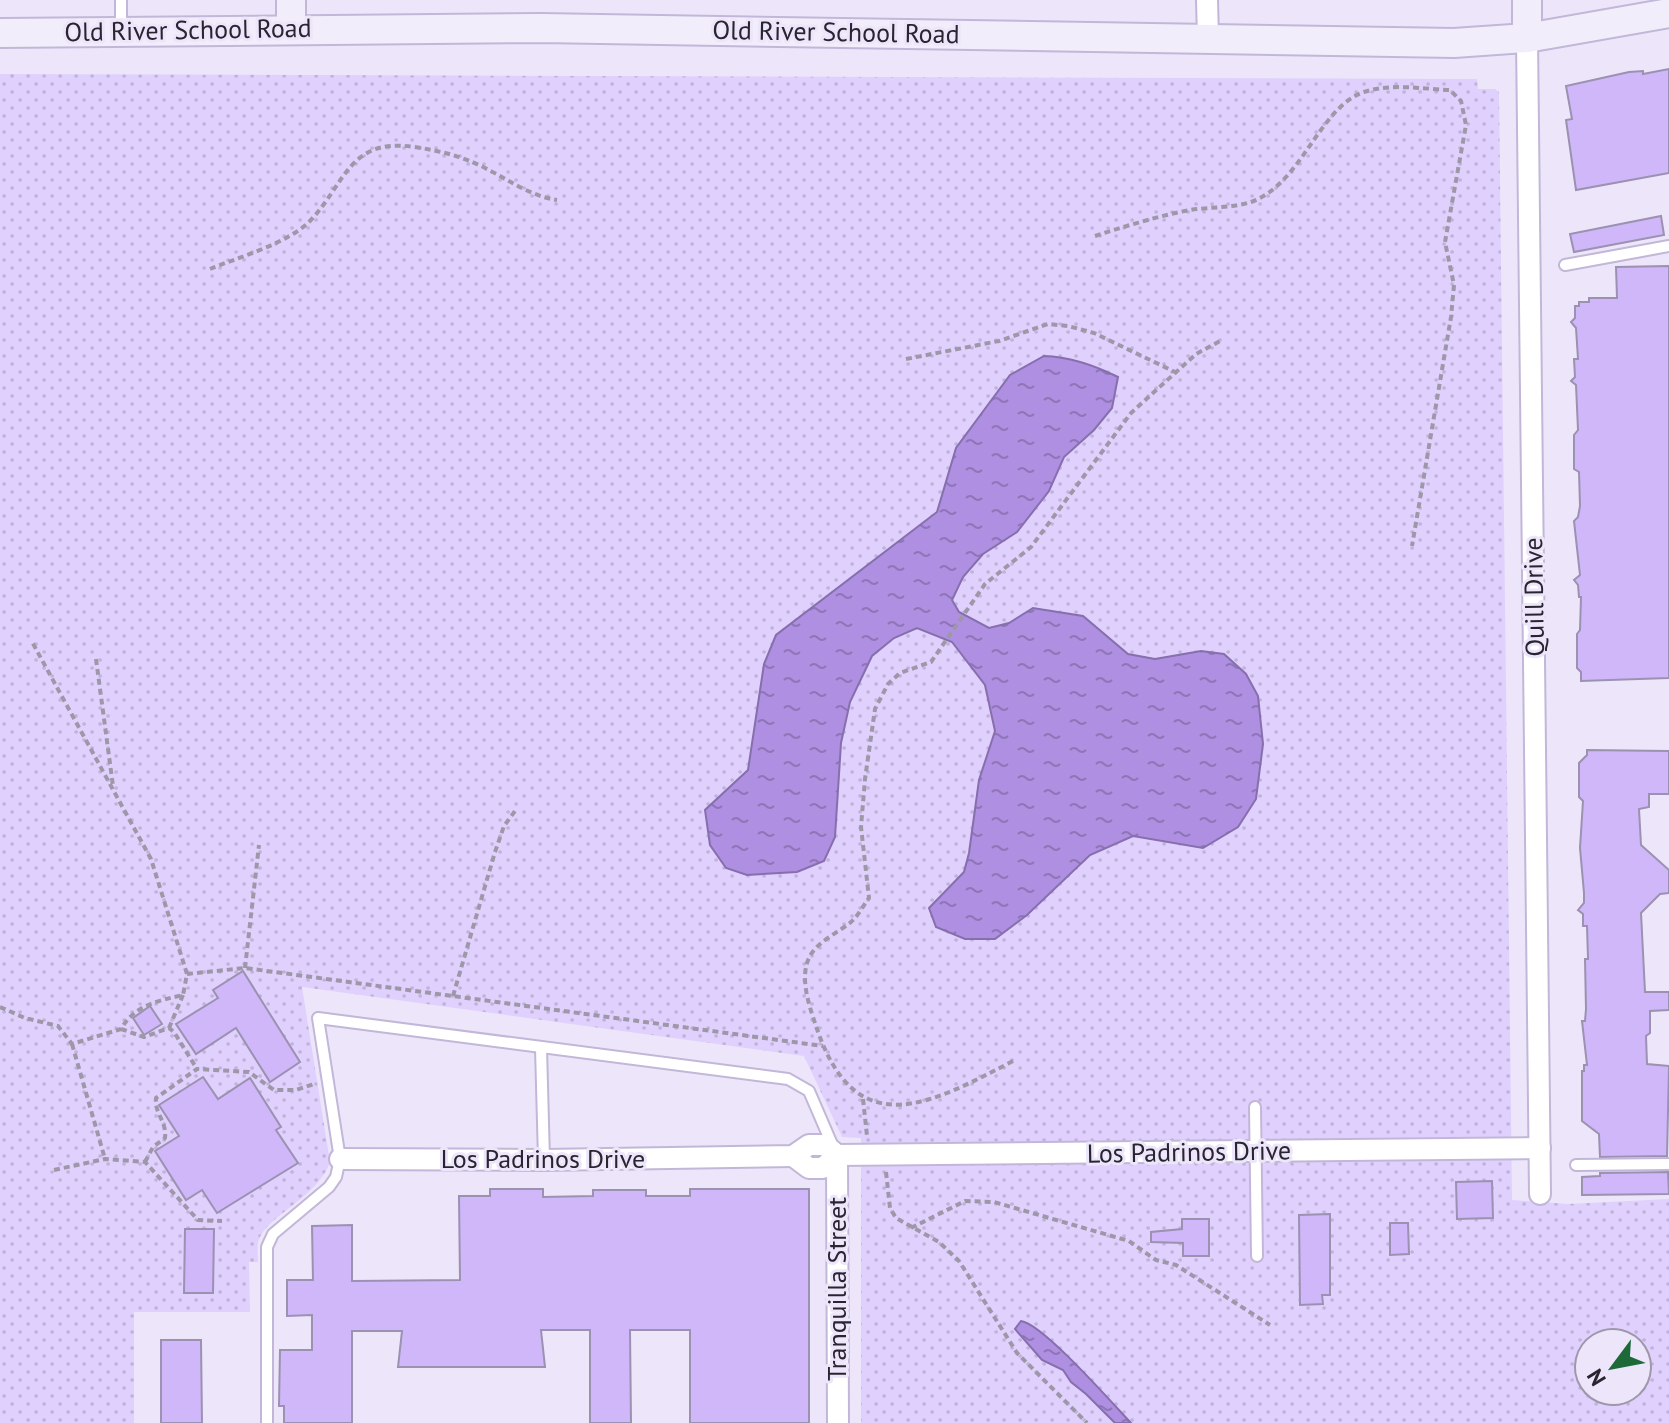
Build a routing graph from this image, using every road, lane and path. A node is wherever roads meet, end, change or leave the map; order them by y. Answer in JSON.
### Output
{"nodes":[{"id":1,"x":121,"y":0,"type":"edge"},
{"id":2,"x":291,"y":0,"type":"edge"},
{"id":3,"x":1207,"y":0,"type":"edge"},
{"id":4,"x":1527,"y":0,"type":"edge"},
{"id":5,"x":1669,"y":13,"type":"edge"},
{"id":6,"x":291,"y":29,"type":"junction"},
{"id":7,"x":121,"y":31,"type":"junction"},
{"id":8,"x":0,"y":33,"type":"edge"},
{"id":9,"x":1208,"y":38,"type":"junction"},
{"id":10,"x":1527,"y":38,"type":"junction"},
{"id":11,"x":557,"y":200,"type":"dead end"},
{"id":12,"x":1095,"y":236,"type":"dead end"},
{"id":13,"x":1669,"y":246,"type":"edge"},
{"id":14,"x":1565,"y":265,"type":"dead end"},
{"id":15,"x":210,"y":269,"type":"dead end"},
{"id":16,"x":1222,"y":340,"type":"dead end"},
{"id":17,"x":906,"y":359,"type":"dead end"},
{"id":18,"x":1175,"y":372,"type":"junction"},
{"id":19,"x":1412,"y":546,"type":"dead end"},
{"id":20,"x":31,"y":640,"type":"dead end"},
{"id":21,"x":96,"y":659,"type":"dead end"},
{"id":22,"x":113,"y":789,"type":"junction"},
{"id":23,"x":515,"y":811,"type":"dead end"},
{"id":24,"x":259,"y":845,"type":"dead end"},
{"id":25,"x":245,"y":968,"type":"junction"},
{"id":26,"x":187,"y":974,"type":"junction"},
{"id":27,"x":183,"y":995,"type":"junction"},
{"id":28,"x":453,"y":996,"type":"junction"},
{"id":29,"x":0,"y":1007,"type":"edge"},
{"id":30,"x":169,"y":1028,"type":"junction"},
{"id":31,"x":121,"y":1029,"type":"junction"},
{"id":32,"x":72,"y":1044,"type":"junction"},
{"id":33,"x":823,"y":1046,"type":"junction"},
{"id":34,"x":541,"y":1048,"type":"junction"},
{"id":35,"x":1013,"y":1061,"type":"dead end"},
{"id":36,"x":197,"y":1069,"type":"junction"},
{"id":37,"x":328,"y":1079,"type":"junction"},
{"id":38,"x":863,"y":1099,"type":"junction"},
{"id":39,"x":1255,"y":1107,"type":"dead end"},
{"id":40,"x":1540,"y":1148,"type":"junction"},
{"id":41,"x":1256,"y":1151,"type":"junction"},
{"id":42,"x":837,"y":1155,"type":"junction"},
{"id":43,"x":878,"y":1155,"type":"junction"},
{"id":44,"x":105,"y":1159,"type":"junction"},
{"id":45,"x":340,"y":1159,"type":"junction"},
{"id":46,"x":544,"y":1160,"type":"junction"},
{"id":47,"x":145,"y":1162,"type":"junction"},
{"id":48,"x":1669,"y":1164,"type":"edge"},
{"id":49,"x":1576,"y":1165,"type":"dead end"},
{"id":50,"x":54,"y":1170,"type":"dead end"},
{"id":51,"x":1540,"y":1194,"type":"dead end"},
{"id":52,"x":222,"y":1221,"type":"dead end"},
{"id":53,"x":911,"y":1228,"type":"junction"},
{"id":54,"x":1257,"y":1256,"type":"dead end"},
{"id":55,"x":1270,"y":1325,"type":"dead end"},
{"id":56,"x":267,"y":1423,"type":"edge"},
{"id":57,"x":838,"y":1423,"type":"edge"},
{"id":58,"x":1087,"y":1423,"type":"edge"}],
"edges":[{"from":1,"to":7,"type":"lane"},
{"from":2,"to":6,"type":"main road"},
{"from":3,"to":9,"type":"street"},
{"from":4,"to":10,"type":"main road","name":"Quill Drive"},
{"from":5,"to":10,"type":"main road","name":"Old River School Road"},
{"from":6,"to":7,"type":"main road","name":"Old River School Road"},
{"from":6,"to":9,"type":"main road","name":"Old River School Road"},
{"from":7,"to":8,"type":"main road","name":"Old River School Road"},
{"from":9,"to":10,"type":"main road","name":"Old River School Road"},
{"from":10,"to":40,"type":"street","name":"Quill Drive"},
{"from":11,"to":15,"type":"path"},
{"from":12,"to":19,"type":"path"},
{"from":13,"to":14,"type":"lane"},
{"from":16,"to":18,"type":"path"},
{"from":17,"to":18,"type":"path"},
{"from":18,"to":33,"type":"path"},
{"from":20,"to":22,"type":"path"},
{"from":21,"to":22,"type":"path"},
{"from":22,"to":26,"type":"path"},
{"from":23,"to":28,"type":"path"},
{"from":24,"to":25,"type":"path"},
{"from":25,"to":26,"type":"path"},
{"from":25,"to":28,"type":"path"},
{"from":26,"to":27,"type":"path"},
{"from":27,"to":30,"type":"path"},
{"from":27,"to":31,"type":"path"},
{"from":28,"to":33,"type":"path"},
{"from":29,"to":32,"type":"path"},
{"from":30,"to":31,"type":"path"},
{"from":30,"to":36,"type":"path"},
{"from":31,"to":32,"type":"path"},
{"from":32,"to":44,"type":"path"},
{"from":33,"to":38,"type":"path"},
{"from":34,"to":37,"type":"lane"},
{"from":34,"to":42,"type":"lane"},
{"from":34,"to":46,"type":"lane"},
{"from":35,"to":38,"type":"path"},
{"from":36,"to":37,"type":"path"},
{"from":36,"to":47,"type":"path"},
{"from":37,"to":45,"type":"lane"},
{"from":38,"to":43,"type":"path"},
{"from":39,"to":41,"type":"lane"},
{"from":40,"to":41,"type":"street","name":"Los Padrinos Drive"},
{"from":40,"to":51,"type":"street","name":"Quill Drive"},
{"from":41,"to":43,"type":"street","name":"Los Padrinos Drive"},
{"from":41,"to":54,"type":"lane"},
{"from":42,"to":43,"type":"street","name":"Los Padrinos Drive"},
{"from":42,"to":46,"type":"street","name":"Los Padrinos Drive"},
{"from":42,"to":57,"type":"street","name":"Tranquilla Street"},
{"from":43,"to":53,"type":"path"},
{"from":44,"to":47,"type":"path"},
{"from":44,"to":50,"type":"path"},
{"from":45,"to":46,"type":"street","name":"Los Padrinos Drive"},
{"from":45,"to":56,"type":"lane"},
{"from":47,"to":52,"type":"path"},
{"from":48,"to":49,"type":"lane"},
{"from":53,"to":55,"type":"path"},
{"from":53,"to":58,"type":"path"}]}
